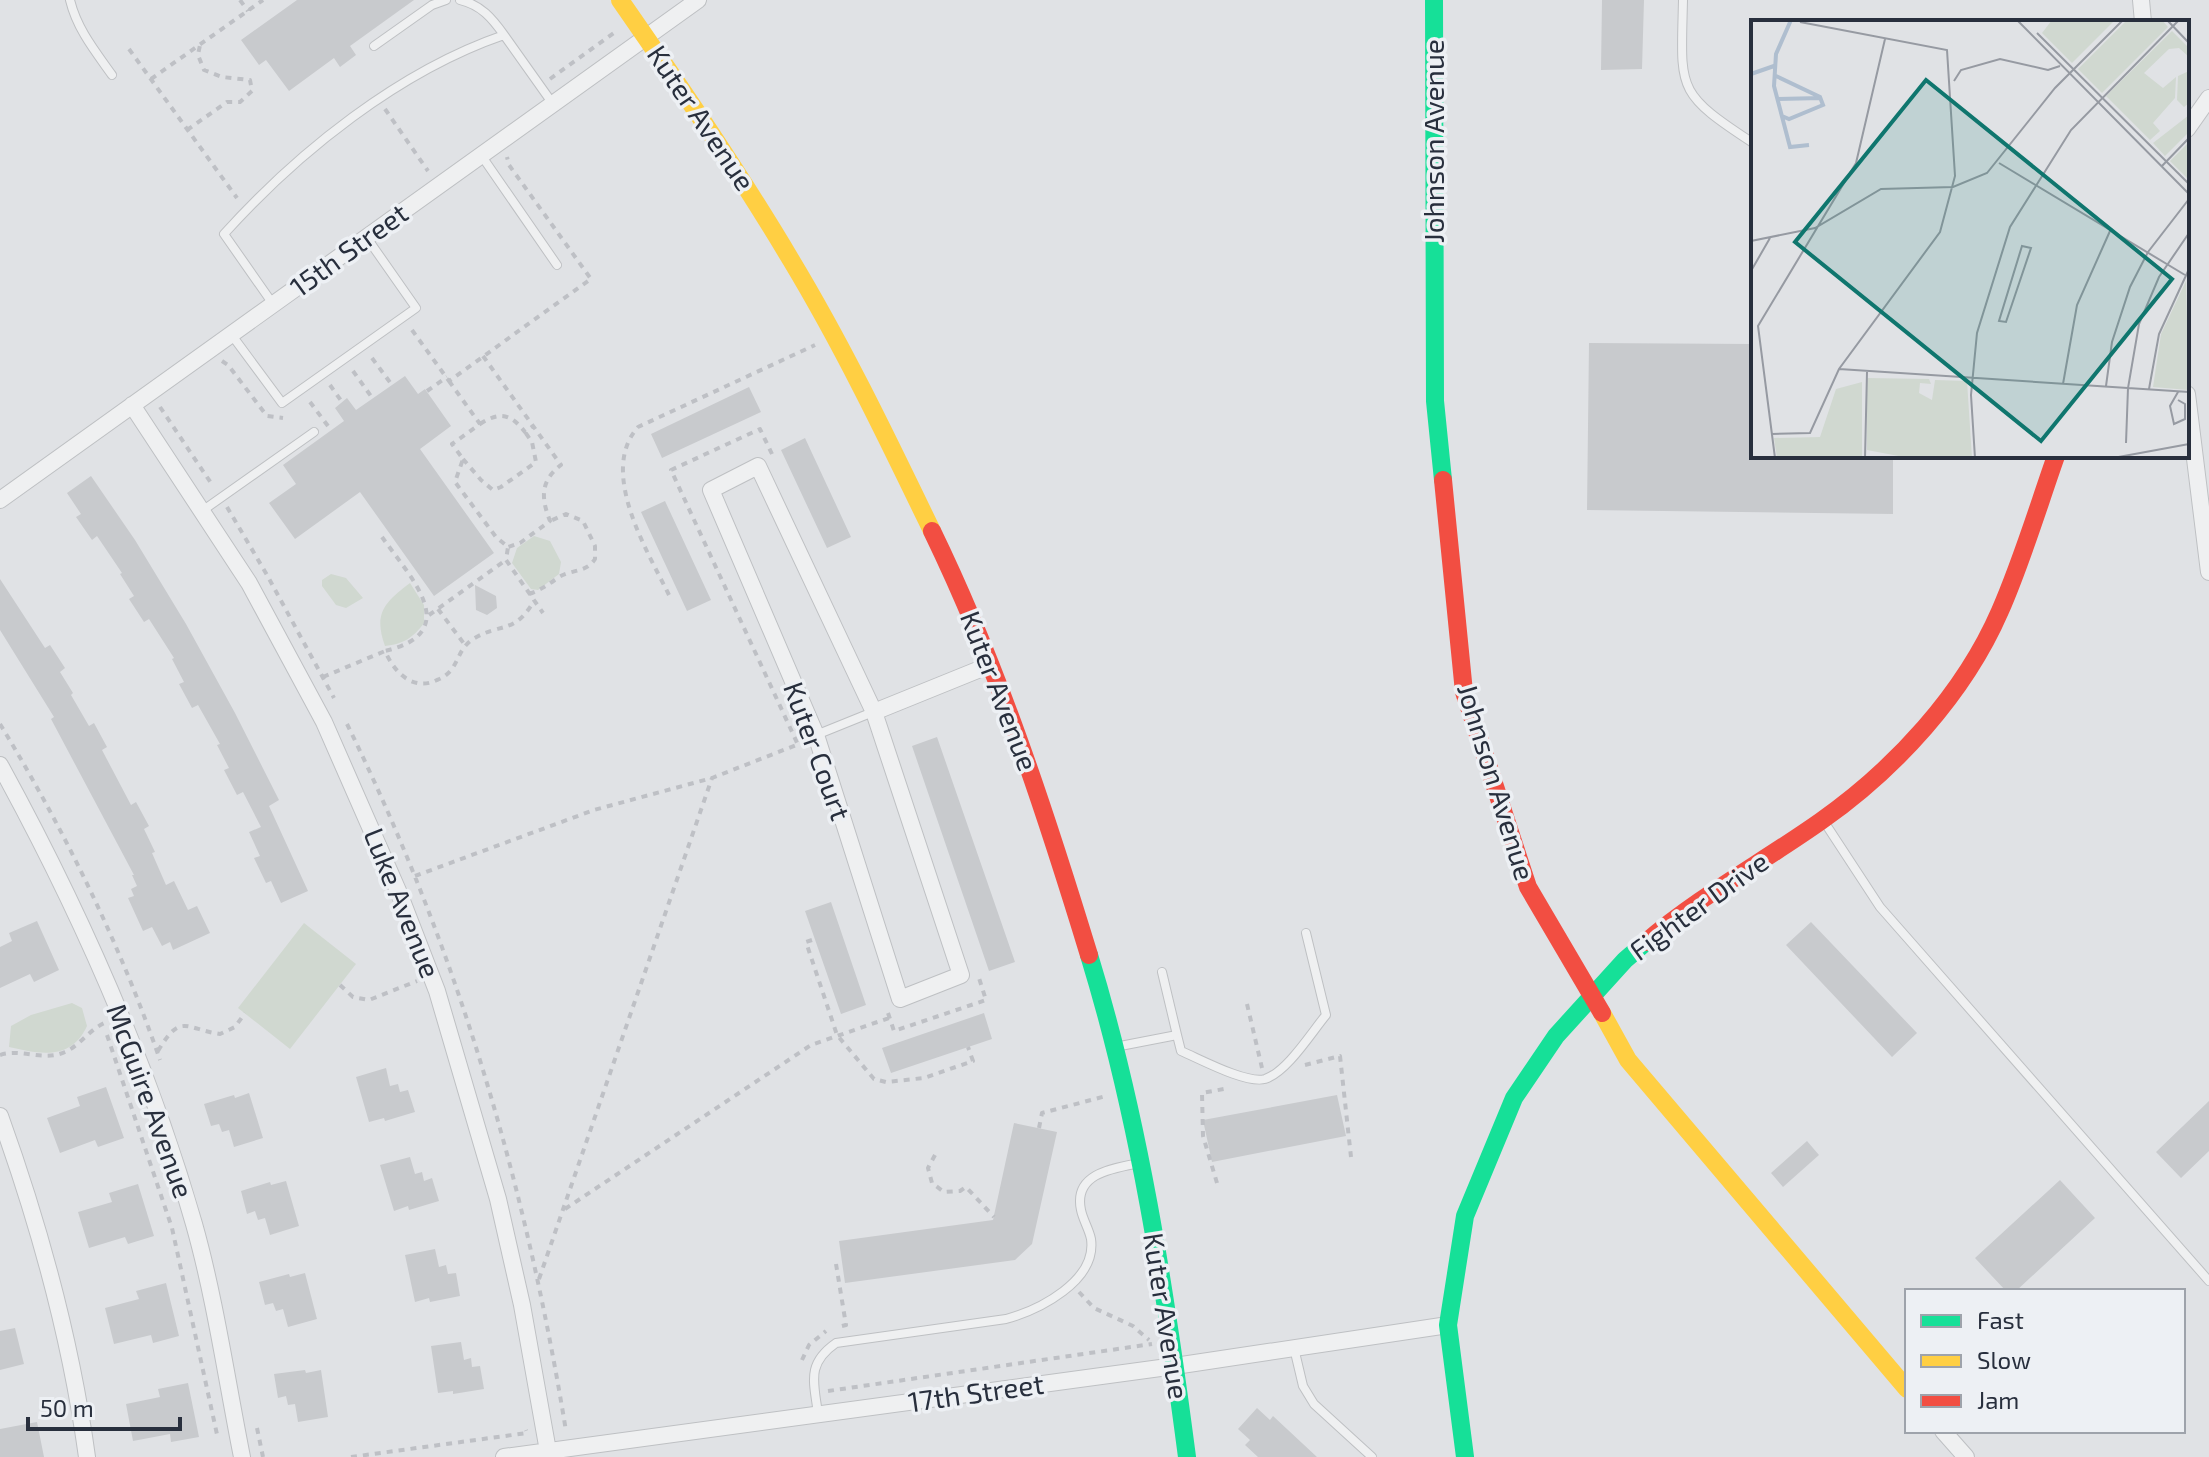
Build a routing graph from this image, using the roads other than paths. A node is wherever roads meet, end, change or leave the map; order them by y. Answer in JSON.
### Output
{"nodes":[{"id":1,"x":70,"y":0,"type":"edge"},
{"id":2,"x":446,"y":0,"type":"edge"},
{"id":3,"x":464,"y":0,"type":"edge"},
{"id":4,"x":620,"y":0,"type":"edge"},
{"id":5,"x":698,"y":0,"type":"edge"},
{"id":6,"x":1434,"y":0,"type":"edge"},
{"id":7,"x":1683,"y":0,"type":"edge"},
{"id":8,"x":2141,"y":0,"type":"edge"},
{"id":9,"x":2143,"y":20,"type":"edge"},
{"id":10,"x":504,"y":35,"type":"junction"},
{"id":11,"x":647,"y":36,"type":"junction"},
{"id":12,"x":374,"y":46,"type":"dead end"},
{"id":13,"x":112,"y":75,"type":"dead end"},
{"id":14,"x":2209,"y":98,"type":"edge"},
{"id":15,"x":553,"y":104,"type":"junction"},
{"id":16,"x":2189,"y":126,"type":"edge"},
{"id":17,"x":1751,"y":142,"type":"edge"},
{"id":18,"x":481,"y":155,"type":"junction"},
{"id":19,"x":366,"y":237,"type":"junction"},
{"id":20,"x":557,"y":265,"type":"dead end"},
{"id":21,"x":273,"y":304,"type":"junction"},
{"id":22,"x":231,"y":334,"type":"junction"},
{"id":23,"x":132,"y":405,"type":"junction"},
{"id":24,"x":2189,"y":410,"type":"edge"},
{"id":25,"x":314,"y":432,"type":"dead end"},
{"id":26,"x":2055,"y":458,"type":"edge"},
{"id":27,"x":0,"y":500,"type":"edge"},
{"id":28,"x":202,"y":511,"type":"junction"},
{"id":29,"x":2209,"y":572,"type":"edge"},
{"id":30,"x":990,"y":665,"type":"junction"},
{"id":31,"x":874,"y":712,"type":"junction"},
{"id":32,"x":816,"y":735,"type":"junction"},
{"id":33,"x":0,"y":765,"type":"edge"},
{"id":34,"x":1823,"y":820,"type":"junction"},
{"id":35,"x":1306,"y":933,"type":"dead end"},
{"id":36,"x":1162,"y":972,"type":"dead end"},
{"id":37,"x":1592,"y":994,"type":"junction"},
{"id":38,"x":1177,"y":1035,"type":"junction"},
{"id":39,"x":1114,"y":1047,"type":"junction"},
{"id":40,"x":0,"y":1116,"type":"edge"},
{"id":41,"x":1141,"y":1163,"type":"junction"},
{"id":42,"x":2209,"y":1281,"type":"edge"},
{"id":43,"x":1448,"y":1325,"type":"junction"},
{"id":44,"x":1294,"y":1348,"type":"junction"},
{"id":45,"x":1175,"y":1366,"type":"junction"},
{"id":46,"x":1905,"y":1387,"type":"edge"},
{"id":47,"x":818,"y":1414,"type":"junction"},
{"id":48,"x":1945,"y":1433,"type":"edge"},
{"id":49,"x":548,"y":1451,"type":"junction"},
{"id":50,"x":87,"y":1457,"type":"edge"},
{"id":51,"x":242,"y":1457,"type":"edge"},
{"id":52,"x":504,"y":1457,"type":"edge"},
{"id":53,"x":1187,"y":1457,"type":"edge"},
{"id":54,"x":1372,"y":1457,"type":"edge"},
{"id":55,"x":1465,"y":1457,"type":"edge"},
{"id":56,"x":1966,"y":1457,"type":"edge"}],
"edges":[{"from":1,"to":13,"type":"lane"},
{"from":2,"to":12,"type":"lane"},
{"from":3,"to":10,"type":"lane"},
{"from":4,"to":11,"type":"street","name":"Kuter Avenue"},
{"from":5,"to":11,"type":"street","name":"15th Street"},
{"from":6,"to":37,"type":"street","name":"Johnson Avenue"},
{"from":7,"to":17,"type":"lane"},
{"from":8,"to":9,"type":"street"},
{"from":10,"to":15,"type":"lane"},
{"from":10,"to":21,"type":"lane"},
{"from":11,"to":15,"type":"street","name":"15th Street"},
{"from":11,"to":30,"type":"street","name":"Kuter Avenue"},
{"from":14,"to":16,"type":"street"},
{"from":15,"to":18,"type":"street","name":"15th Street"},
{"from":18,"to":19,"type":"street","name":"15th Street"},
{"from":18,"to":20,"type":"lane"},
{"from":19,"to":21,"type":"street","name":"15th Street"},
{"from":19,"to":22,"type":"lane"},
{"from":21,"to":22,"type":"street","name":"15th Street"},
{"from":22,"to":23,"type":"street","name":"15th Street"},
{"from":23,"to":27,"type":"street","name":"15th Street"},
{"from":23,"to":28,"type":"street","name":"Luke Avenue"},
{"from":24,"to":29,"type":"street"},
{"from":25,"to":28,"type":"lane"},
{"from":26,"to":34,"type":"street","name":"Fighter Drive"},
{"from":28,"to":49,"type":"street","name":"Luke Avenue"},
{"from":30,"to":31,"type":"street"},
{"from":30,"to":39,"type":"street","name":"Kuter Avenue"},
{"from":31,"to":32,"type":"lane"},
{"from":31,"to":32,"type":"street","name":"Kuter Court"},
{"from":31,"to":32,"type":"street","name":"Kuter Court"},
{"from":33,"to":51,"type":"street","name":"McGuire Avenue"},
{"from":34,"to":37,"type":"street","name":"Fighter Drive"},
{"from":34,"to":42,"type":"lane"},
{"from":35,"to":38,"type":"lane"},
{"from":36,"to":38,"type":"lane"},
{"from":37,"to":43,"type":"street","name":"Fighter Drive"},
{"from":37,"to":46,"type":"street","name":"Johnson Avenue"},
{"from":38,"to":39,"type":"lane"},
{"from":39,"to":41,"type":"street","name":"Kuter Avenue"},
{"from":40,"to":50,"type":"street"},
{"from":41,"to":45,"type":"street","name":"Kuter Avenue"},
{"from":41,"to":47,"type":"lane"},
{"from":43,"to":44,"type":"street","name":"17th Street"},
{"from":43,"to":55,"type":"street","name":"Fighter Drive"},
{"from":44,"to":45,"type":"street","name":"17th Street"},
{"from":44,"to":54,"type":"lane"},
{"from":45,"to":47,"type":"street","name":"17th Street"},
{"from":45,"to":53,"type":"street","name":"Kuter Avenue"},
{"from":47,"to":49,"type":"street","name":"17th Street"},
{"from":48,"to":56,"type":"street"},
{"from":49,"to":52,"type":"street","name":"17th Street"}]}
